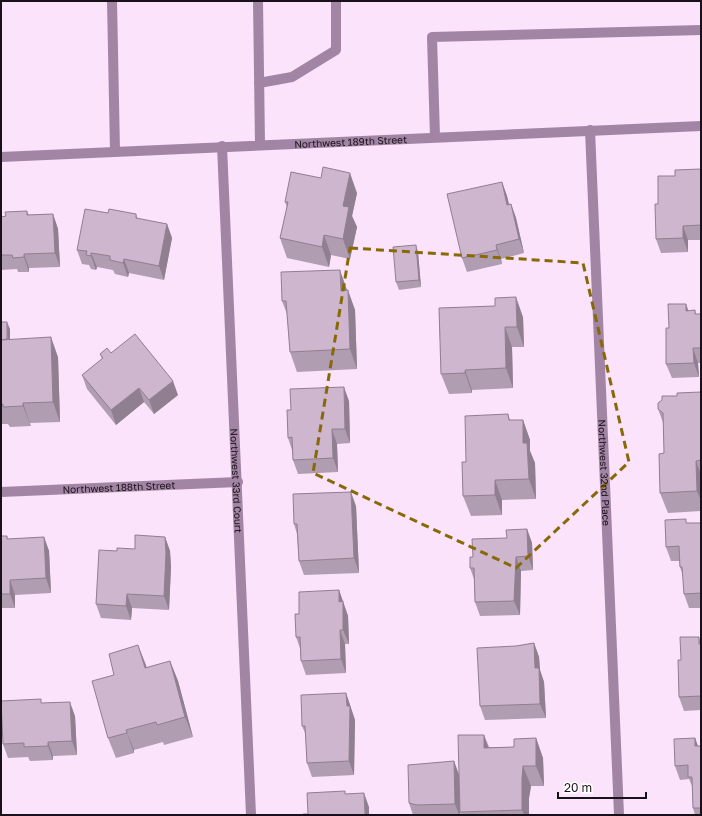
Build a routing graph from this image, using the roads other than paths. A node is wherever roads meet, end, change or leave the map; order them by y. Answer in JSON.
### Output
{"nodes":[{"id":1,"x":112,"y":1,"type":"edge"},
{"id":2,"x":258,"y":1,"type":"edge"},
{"id":3,"x":336,"y":1,"type":"edge"},
{"id":4,"x":701,"y":30,"type":"edge"},
{"id":5,"x":259,"y":83,"type":"junction"},
{"id":6,"x":701,"y":126,"type":"edge"},
{"id":7,"x":590,"y":130,"type":"junction"},
{"id":8,"x":435,"y":136,"type":"junction"},
{"id":9,"x":260,"y":144,"type":"junction"},
{"id":10,"x":222,"y":146,"type":"junction"},
{"id":11,"x":115,"y":151,"type":"junction"},
{"id":12,"x":1,"y":156,"type":"edge"},
{"id":13,"x":238,"y":482,"type":"junction"},
{"id":14,"x":1,"y":492,"type":"edge"},
{"id":15,"x":251,"y":815,"type":"edge"},
{"id":16,"x":619,"y":815,"type":"edge"}],
"edges":[{"from":1,"to":11,"type":"street"},
{"from":2,"to":5,"type":"street"},
{"from":3,"to":5,"type":"street"},
{"from":4,"to":8,"type":"street"},
{"from":5,"to":9,"type":"street"},
{"from":6,"to":7,"type":"street","name":"Northwest 189th Street"},
{"from":7,"to":8,"type":"street","name":"Northwest 189th Street"},
{"from":7,"to":16,"type":"street","name":"Northwest 32nd Place"},
{"from":8,"to":9,"type":"street","name":"Northwest 189th Street"},
{"from":9,"to":10,"type":"street","name":"Northwest 189th Street"},
{"from":10,"to":11,"type":"street","name":"Northwest 189th Street"},
{"from":10,"to":13,"type":"street","name":"Northwest 33rd Court"},
{"from":11,"to":12,"type":"street","name":"Northwest 189th Street"},
{"from":13,"to":14,"type":"street","name":"Northwest 188th Street"},
{"from":13,"to":15,"type":"street","name":"Northwest 33rd Court"}]}
